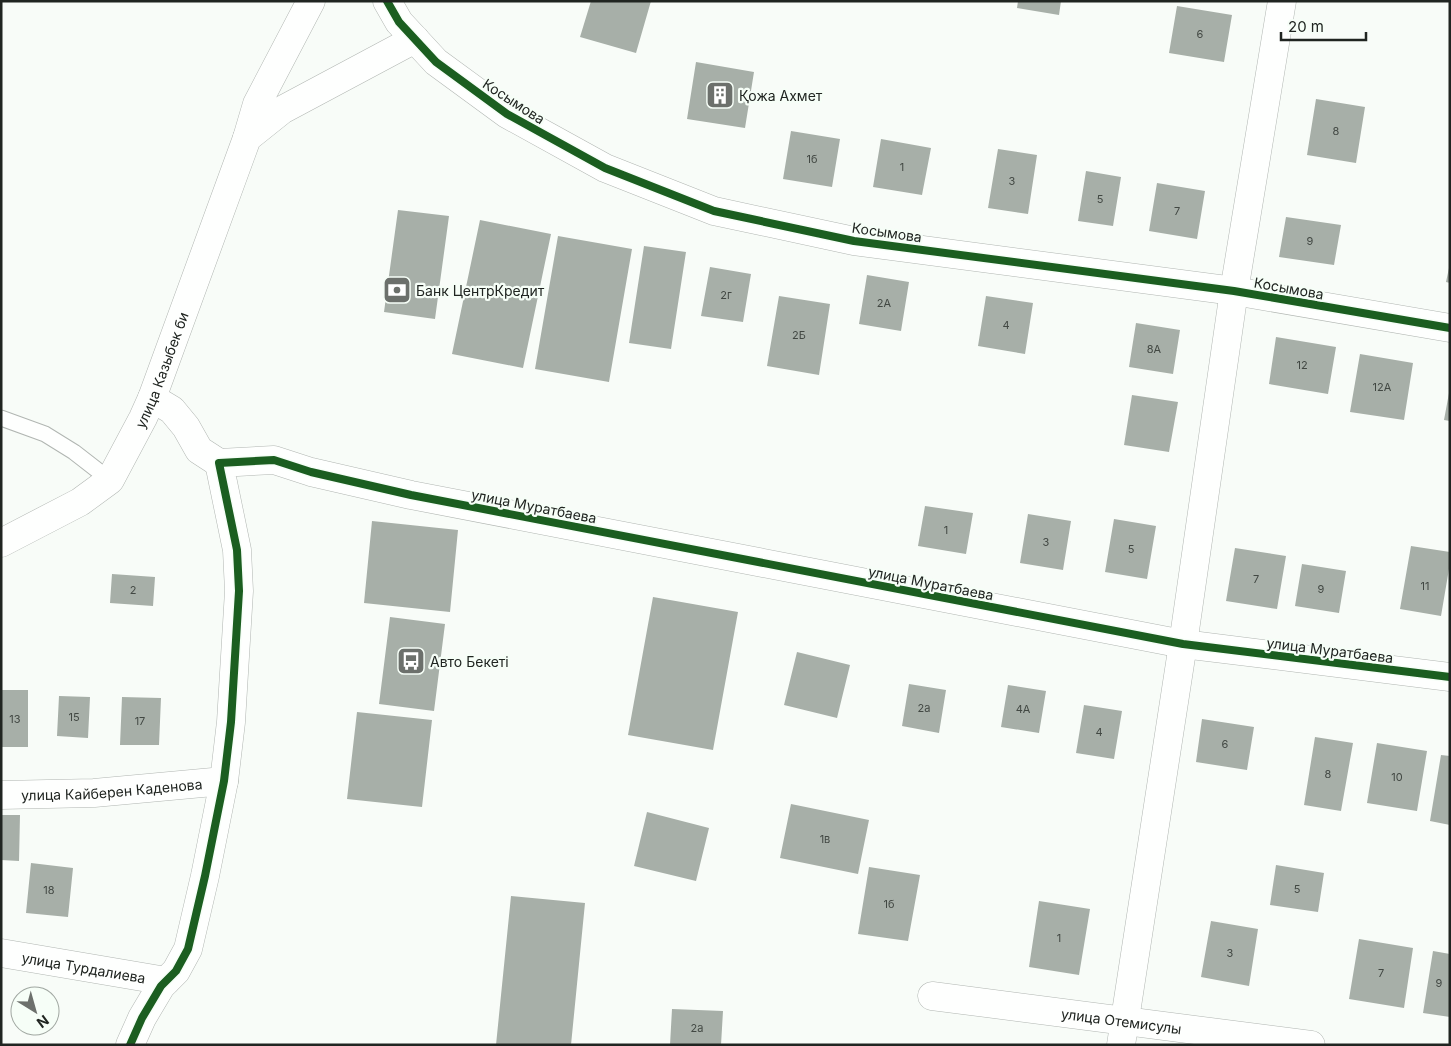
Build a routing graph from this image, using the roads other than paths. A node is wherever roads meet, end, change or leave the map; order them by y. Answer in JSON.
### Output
{"nodes":[{"id":1,"x":311,"y":1,"type":"edge"},
{"id":2,"x":387,"y":1,"type":"edge"},
{"id":3,"x":1282,"y":1,"type":"edge"},
{"id":4,"x":415,"y":39,"type":"junction"},
{"id":5,"x":247,"y":138,"type":"junction"},
{"id":6,"x":1234,"y":291,"type":"junction"},
{"id":7,"x":1450,"y":328,"type":"edge"},
{"id":8,"x":152,"y":398,"type":"junction"},
{"id":9,"x":1,"y":418,"type":"edge"},
{"id":10,"x":220,"y":463,"type":"junction"},
{"id":11,"x":110,"y":480,"type":"junction"},
{"id":12,"x":1,"y":543,"type":"edge"},
{"id":13,"x":1183,"y":644,"type":"junction"},
{"id":14,"x":1450,"y":677,"type":"edge"},
{"id":15,"x":224,"y":781,"type":"junction"},
{"id":16,"x":1,"y":795,"type":"edge"},
{"id":17,"x":1,"y":953,"type":"edge"},
{"id":18,"x":166,"y":981,"type":"junction"},
{"id":19,"x":932,"y":996,"type":"dead end"},
{"id":20,"x":1122,"y":1033,"type":"edge"},
{"id":21,"x":130,"y":1045,"type":"edge"},
{"id":22,"x":1311,"y":1045,"type":"edge"}],
"edges":[{"from":1,"to":5,"type":"street","name":"улица Казыбек би"},
{"from":2,"to":4,"type":"street","name":"Косымова"},
{"from":3,"to":6,"type":"street"},
{"from":4,"to":5,"type":"street"},
{"from":4,"to":6,"type":"street","name":"Косымова"},
{"from":5,"to":8,"type":"street","name":"улица Казыбек би"},
{"from":6,"to":7,"type":"street","name":"Косымова"},
{"from":6,"to":13,"type":"street"},
{"from":8,"to":10,"type":"street"},
{"from":8,"to":11,"type":"street","name":"улица Казыбек би"},
{"from":9,"to":11,"type":"lane"},
{"from":10,"to":13,"type":"street","name":"улица Муратбаева"},
{"from":10,"to":15,"type":"street"},
{"from":11,"to":12,"type":"street","name":"улица Казыбек би"},
{"from":13,"to":14,"type":"street","name":"улица Муратбаева"},
{"from":13,"to":20,"type":"street"},
{"from":15,"to":16,"type":"street","name":"улица Кайберен Каденова"},
{"from":15,"to":18,"type":"street"},
{"from":17,"to":18,"type":"street","name":"улица Турдалиева"},
{"from":18,"to":21,"type":"street"},
{"from":19,"to":20,"type":"street","name":"улица Отемисулы"},
{"from":20,"to":22,"type":"street","name":"улица Отемисулы"}]}
